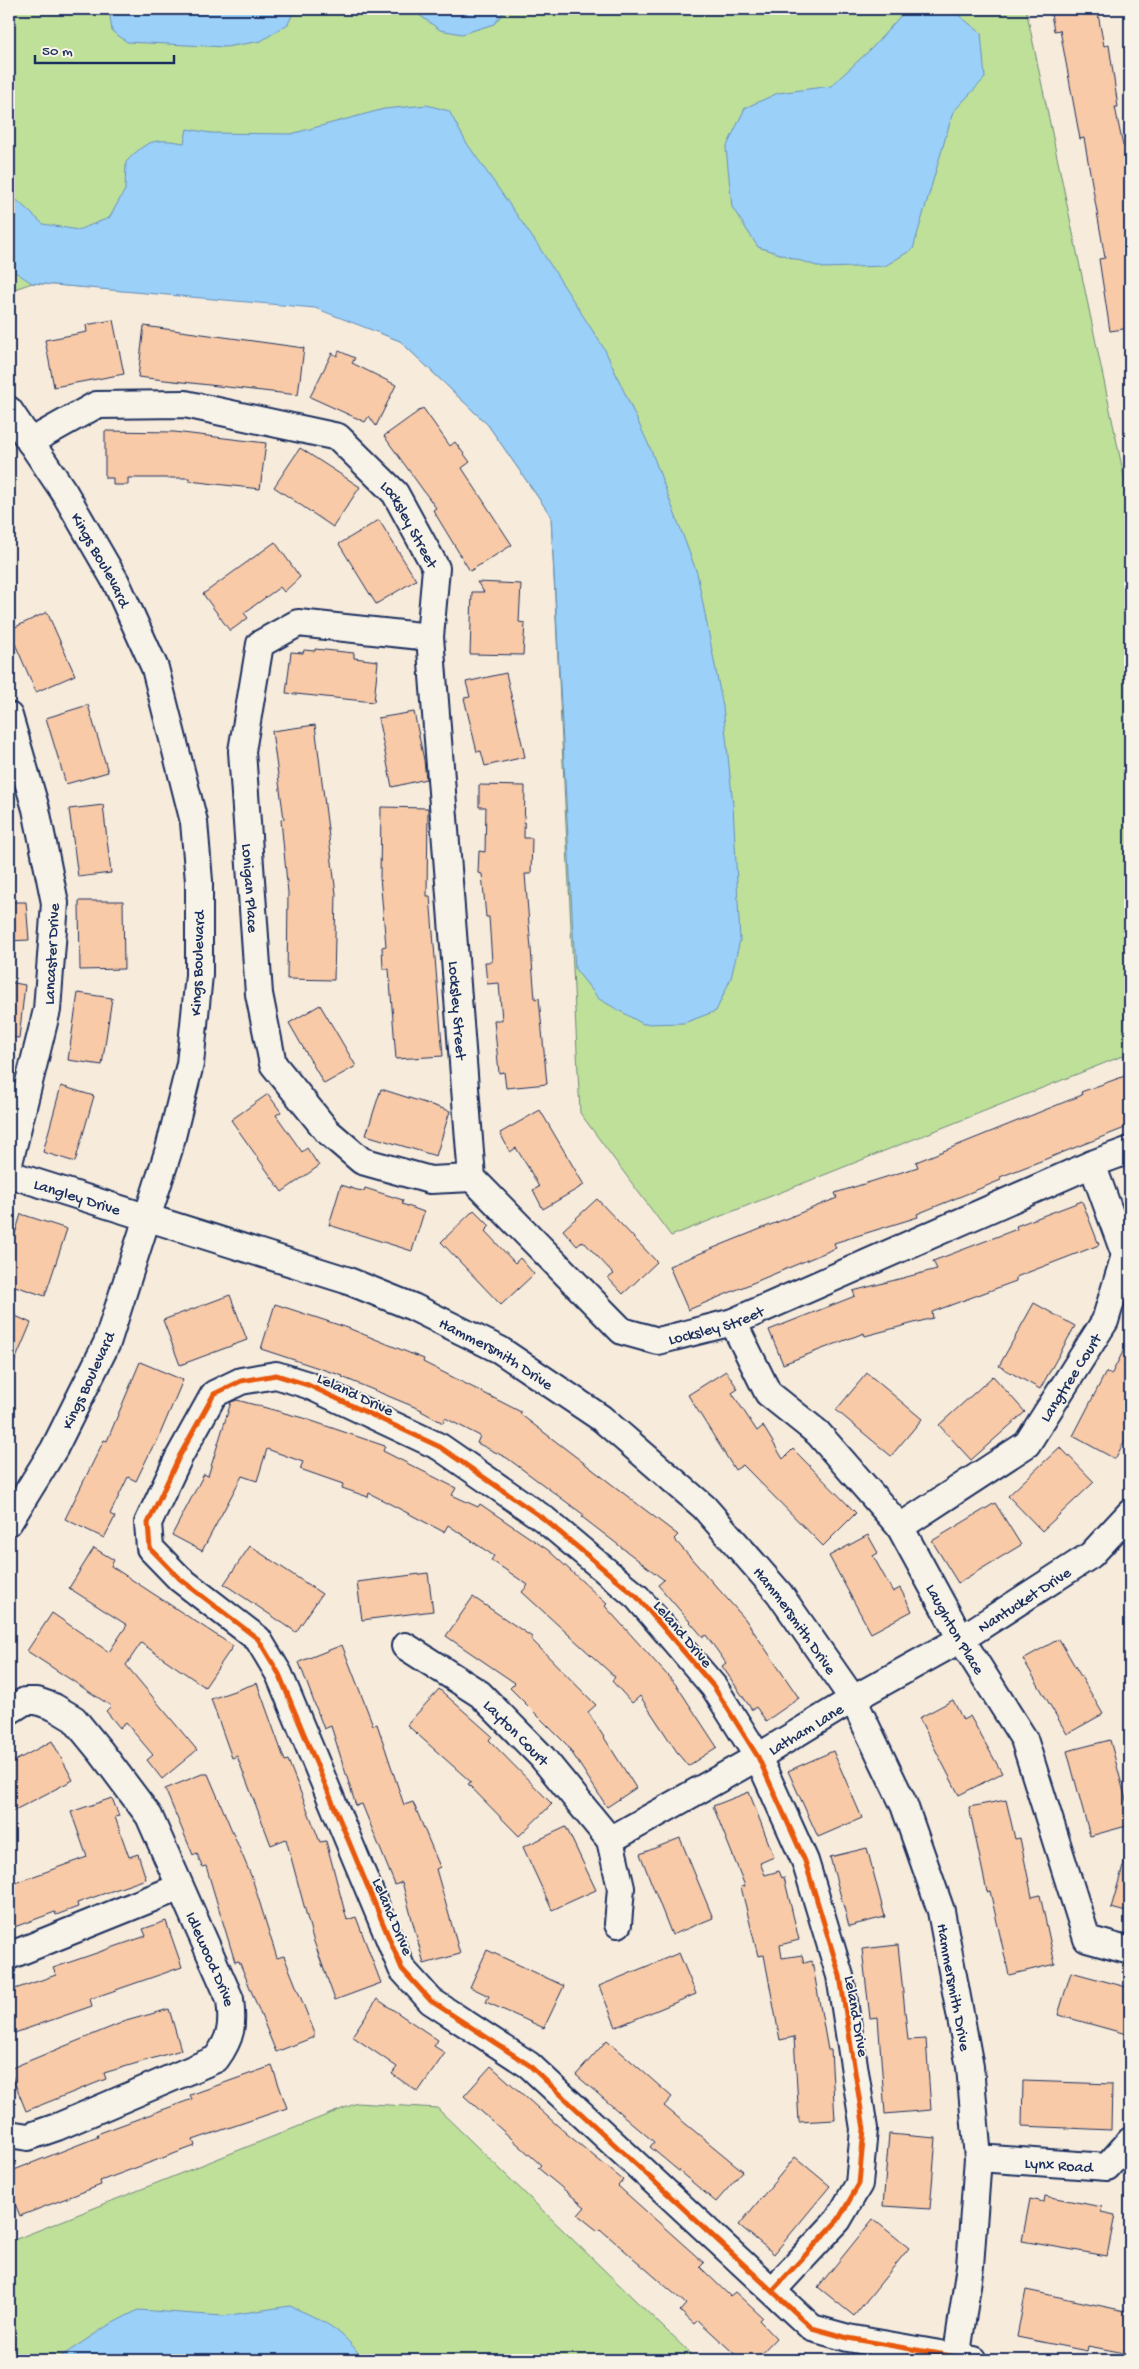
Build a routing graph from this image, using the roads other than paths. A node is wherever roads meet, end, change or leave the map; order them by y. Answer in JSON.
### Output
{"nodes":[{"id":1,"x":9,"y":410,"type":"edge"},
{"id":2,"x":30,"y":442,"type":"junction"},
{"id":3,"x":430,"y":637,"type":"junction"},
{"id":4,"x":9,"y":716,"type":"edge"},
{"id":5,"x":1130,"y":1150,"type":"edge"},
{"id":6,"x":9,"y":1163,"type":"edge"},
{"id":7,"x":1092,"y":1164,"type":"junction"},
{"id":8,"x":9,"y":1174,"type":"edge"},
{"id":9,"x":472,"y":1178,"type":"junction"},
{"id":10,"x":148,"y":1220,"type":"junction"},
{"id":11,"x":733,"y":1322,"type":"junction"},
{"id":12,"x":1130,"y":1513,"type":"edge"},
{"id":13,"x":9,"y":1522,"type":"edge"},
{"id":14,"x":900,"y":1527,"type":"junction"},
{"id":15,"x":961,"y":1639,"type":"junction"},
{"id":16,"x":405,"y":1646,"type":"dead end"},
{"id":17,"x":853,"y":1699,"type":"junction"},
{"id":18,"x":17,"y":1706,"type":"edge"},
{"id":19,"x":758,"y":1757,"type":"junction"},
{"id":20,"x":610,"y":1840,"type":"junction"},
{"id":21,"x":180,"y":1887,"type":"junction"},
{"id":22,"x":618,"y":1924,"type":"dead end"},
{"id":23,"x":1130,"y":1951,"type":"edge"},
{"id":24,"x":9,"y":1956,"type":"edge"},
{"id":25,"x":9,"y":2134,"type":"edge"},
{"id":26,"x":1130,"y":2142,"type":"edge"},
{"id":27,"x":978,"y":2158,"type":"junction"},
{"id":28,"x":774,"y":2290,"type":"junction"},
{"id":29,"x":962,"y":2359,"type":"edge"}],
"edges":[{"from":1,"to":2,"type":"street","name":"Kings Boulevard"},
{"from":2,"to":3,"type":"street","name":"Locksley Street"},
{"from":2,"to":10,"type":"street","name":"Kings Boulevard"},
{"from":3,"to":9,"type":"street","name":"Locksley Street"},
{"from":3,"to":9,"type":"street","name":"Lonigan Place"},
{"from":4,"to":6,"type":"street","name":"Lancaster Drive"},
{"from":5,"to":7,"type":"street","name":"Locksley Street"},
{"from":7,"to":11,"type":"street","name":"Locksley Street"},
{"from":7,"to":14,"type":"street","name":"Langtree Court"},
{"from":8,"to":10,"type":"street","name":"Langley Drive"},
{"from":9,"to":11,"type":"street","name":"Locksley Street"},
{"from":10,"to":13,"type":"street","name":"Kings Boulevard"},
{"from":10,"to":17,"type":"street","name":"Hammersmith Drive"},
{"from":11,"to":14,"type":"street","name":"Laughton Place"},
{"from":12,"to":15,"type":"street","name":"Nantucket Drive"},
{"from":14,"to":15,"type":"street","name":"Laughton Place"},
{"from":15,"to":17,"type":"street","name":"Nantucket Drive"},
{"from":15,"to":23,"type":"street","name":"Laughton Place"},
{"from":16,"to":20,"type":"street","name":"Layton Court"},
{"from":17,"to":19,"type":"street","name":"Latham Lane"},
{"from":17,"to":27,"type":"street","name":"Hammersmith Drive"},
{"from":18,"to":21,"type":"street","name":"Idlewood Drive"},
{"from":19,"to":20,"type":"street"},
{"from":19,"to":28,"type":"street","name":"Leland Drive"},
{"from":19,"to":28,"type":"street","name":"Leland Drive"},
{"from":20,"to":22,"type":"street","name":"Layton Court"},
{"from":21,"to":24,"type":"street"},
{"from":21,"to":25,"type":"street","name":"Idlewood Drive"},
{"from":26,"to":27,"type":"street","name":"Lynx Road"},
{"from":27,"to":29,"type":"street","name":"Hammersmith Drive"},
{"from":28,"to":29,"type":"street","name":"Leland Drive"}]}
